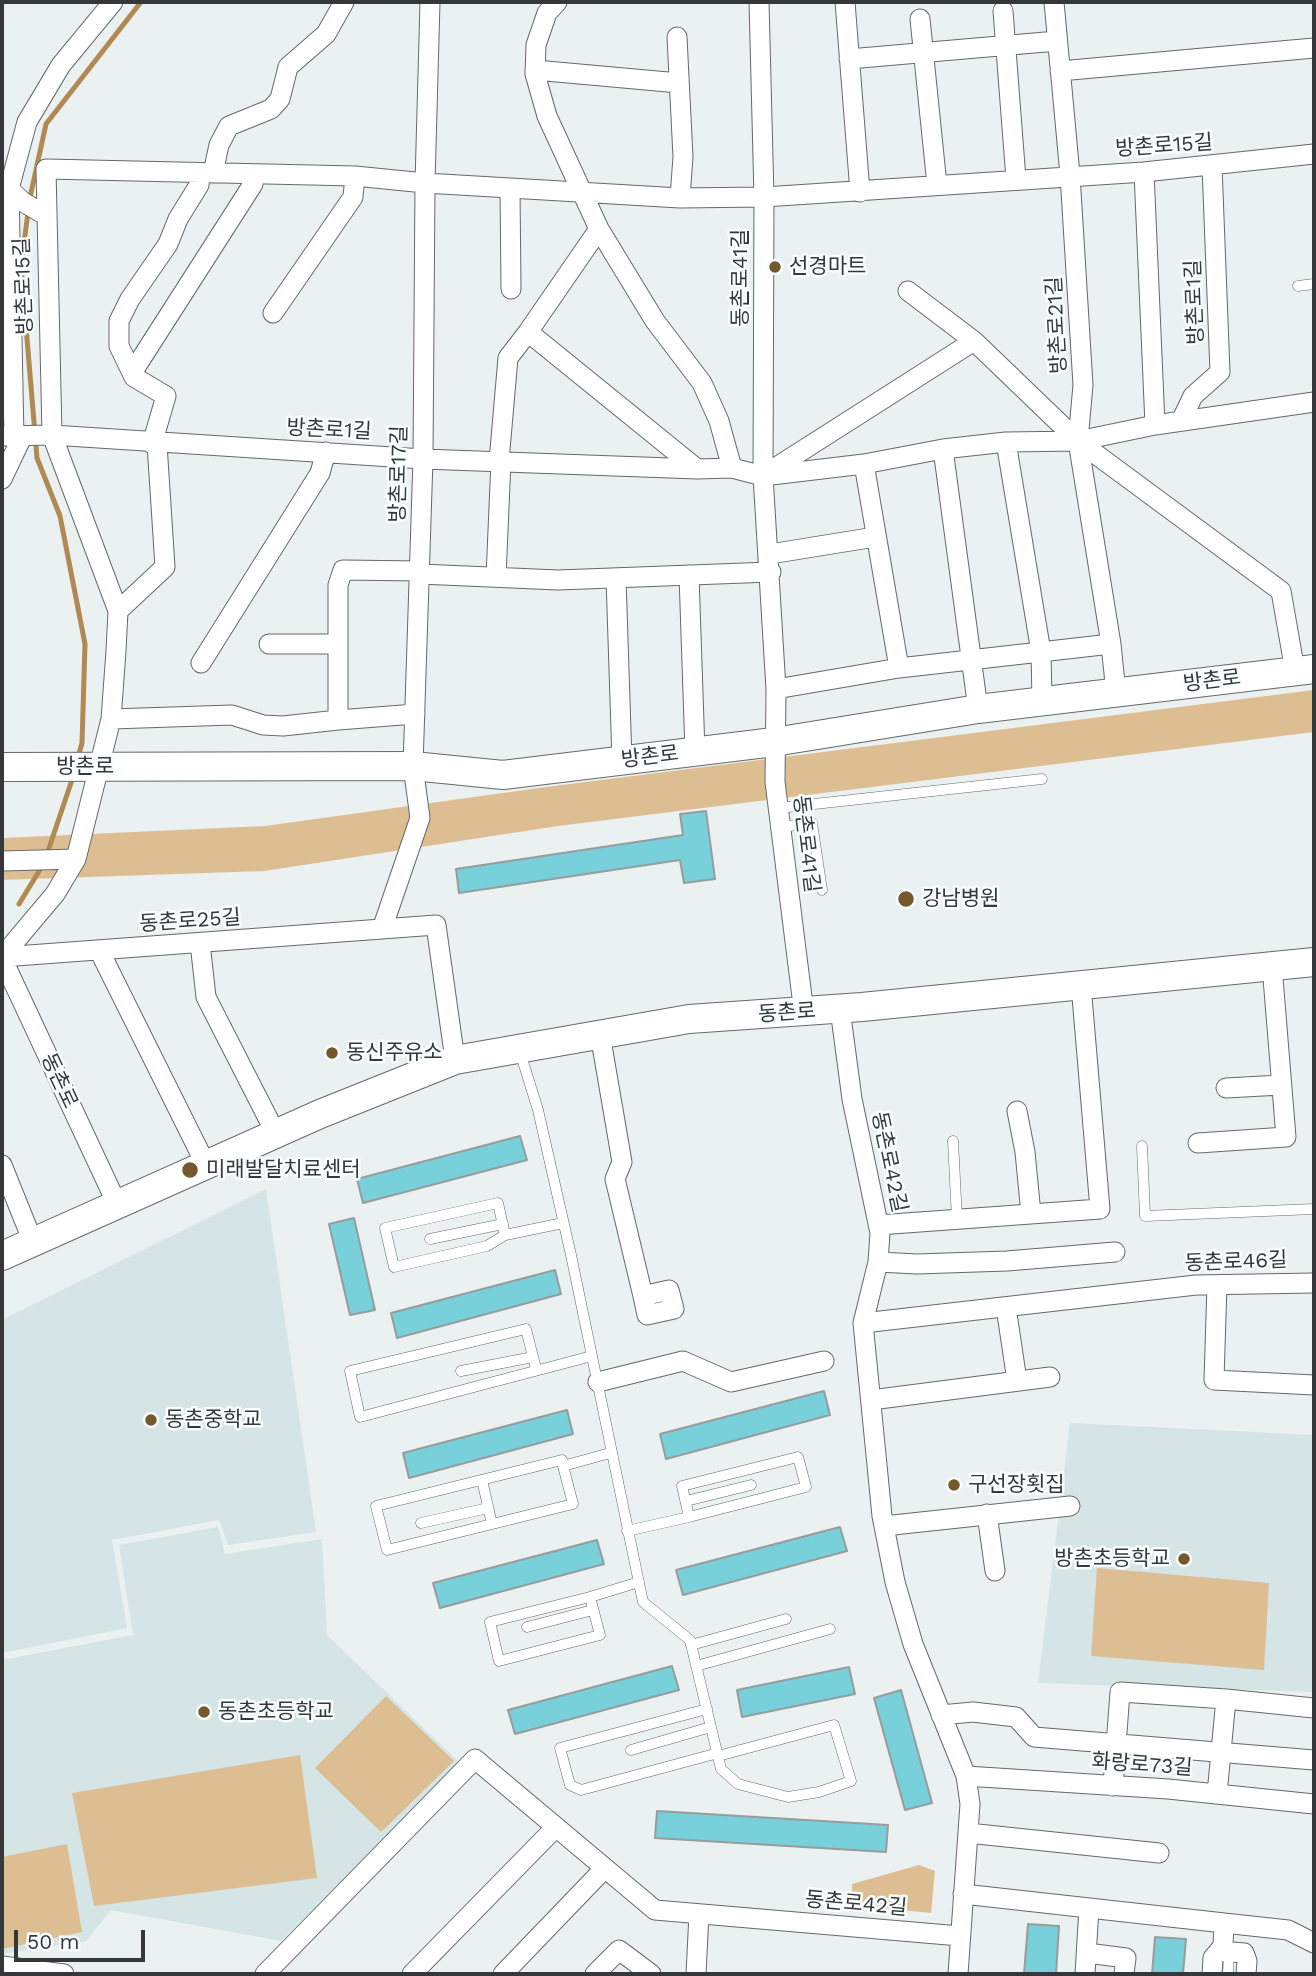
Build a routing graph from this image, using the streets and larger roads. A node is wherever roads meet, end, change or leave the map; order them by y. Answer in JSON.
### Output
{"nodes":[{"id":1,"x":113,"y":2,"type":"edge"},
{"id":2,"x":344,"y":2,"type":"edge"},
{"id":3,"x":430,"y":2,"type":"edge"},
{"id":4,"x":557,"y":2,"type":"edge"},
{"id":5,"x":759,"y":2,"type":"edge"},
{"id":6,"x":845,"y":2,"type":"edge"},
{"id":7,"x":1054,"y":2,"type":"edge"},
{"id":8,"x":1003,"y":11,"type":"dead end"},
{"id":9,"x":920,"y":19,"type":"dead end"},
{"id":10,"x":677,"y":37,"type":"dead end"},
{"id":11,"x":1057,"y":41,"type":"junction"},
{"id":12,"x":1005,"y":47,"type":"junction"},
{"id":13,"x":1314,"y":48,"type":"edge"},
{"id":14,"x":924,"y":52,"type":"junction"},
{"id":15,"x":849,"y":59,"type":"junction"},
{"id":16,"x":535,"y":70,"type":"junction"},
{"id":17,"x":1060,"y":71,"type":"junction"},
{"id":18,"x":679,"y":83,"type":"junction"},
{"id":19,"x":1314,"y":154,"type":"edge"},
{"id":20,"x":1212,"y":166,"type":"junction"},
{"id":21,"x":1143,"y":172,"type":"junction"},
{"id":22,"x":207,"y":173,"type":"junction"},
{"id":23,"x":254,"y":174,"type":"junction"},
{"id":24,"x":1070,"y":174,"type":"junction"},
{"id":25,"x":355,"y":176,"type":"junction"},
{"id":26,"x":1016,"y":179,"type":"junction"},
{"id":27,"x":425,"y":183,"type":"junction"},
{"id":28,"x":937,"y":185,"type":"junction"},
{"id":29,"x":510,"y":188,"type":"junction"},
{"id":30,"x":11,"y":191,"type":"edge"},
{"id":31,"x":860,"y":192,"type":"junction"},
{"id":32,"x":582,"y":193,"type":"junction"},
{"id":33,"x":764,"y":197,"type":"junction"},
{"id":34,"x":680,"y":198,"type":"junction"},
{"id":35,"x":45,"y":215,"type":"junction"},
{"id":36,"x":599,"y":229,"type":"junction"},
{"id":37,"x":511,"y":289,"type":"dead end"},
{"id":38,"x":908,"y":291,"type":"dead end"},
{"id":39,"x":273,"y":313,"type":"dead end"},
{"id":40,"x":528,"y":332,"type":"junction"},
{"id":41,"x":974,"y":341,"type":"junction"},
{"id":42,"x":132,"y":373,"type":"junction"},
{"id":43,"x":1314,"y":402,"type":"edge"},
{"id":44,"x":1181,"y":421,"type":"junction"},
{"id":45,"x":1155,"y":425,"type":"junction"},
{"id":46,"x":52,"y":435,"type":"junction"},
{"id":47,"x":16,"y":437,"type":"edge"},
{"id":48,"x":1078,"y":441,"type":"junction"},
{"id":49,"x":1006,"y":442,"type":"junction"},
{"id":50,"x":154,"y":444,"type":"junction"},
{"id":51,"x":943,"y":449,"type":"junction"},
{"id":52,"x":326,"y":452,"type":"junction"},
{"id":53,"x":423,"y":459,"type":"junction"},
{"id":54,"x":500,"y":461,"type":"junction"},
{"id":55,"x":864,"y":464,"type":"junction"},
{"id":56,"x":732,"y":468,"type":"junction"},
{"id":57,"x":697,"y":469,"type":"junction"},
{"id":58,"x":763,"y":476,"type":"junction"},
{"id":59,"x":2,"y":479,"type":"edge"},
{"id":60,"x":875,"y":537,"type":"junction"},
{"id":61,"x":771,"y":563,"type":"junction"},
{"id":62,"x":420,"y":572,"type":"junction"},
{"id":63,"x":689,"y":575,"type":"junction"},
{"id":64,"x":496,"y":577,"type":"junction"},
{"id":65,"x":615,"y":578,"type":"junction"},
{"id":66,"x":118,"y":611,"type":"junction"},
{"id":67,"x":270,"y":644,"type":"dead end"},
{"id":68,"x":338,"y":644,"type":"junction"},
{"id":69,"x":1111,"y":644,"type":"junction"},
{"id":70,"x":1041,"y":652,"type":"junction"},
{"id":71,"x":972,"y":660,"type":"junction"},
{"id":72,"x":201,"y":663,"type":"dead end"},
{"id":73,"x":899,"y":668,"type":"junction"},
{"id":74,"x":1305,"y":670,"type":"edge"},
{"id":75,"x":776,"y":689,"type":"junction"},
{"id":76,"x":1116,"y":693,"type":"junction"},
{"id":77,"x":1042,"y":701,"type":"junction"},
{"id":78,"x":978,"y":709,"type":"junction"},
{"id":79,"x":415,"y":715,"type":"junction"},
{"id":80,"x":111,"y":719,"type":"junction"},
{"id":81,"x":338,"y":720,"type":"junction"},
{"id":82,"x":774,"y":742,"type":"junction"},
{"id":83,"x":695,"y":752,"type":"junction"},
{"id":84,"x":622,"y":761,"type":"junction"},
{"id":85,"x":99,"y":766,"type":"junction"},
{"id":86,"x":413,"y":766,"type":"junction"},
{"id":87,"x":2,"y":767,"type":"edge"},
{"id":88,"x":76,"y":859,"type":"junction"},
{"id":89,"x":2,"y":861,"type":"edge"},
{"id":90,"x":382,"y":929,"type":"junction"},
{"id":91,"x":200,"y":943,"type":"junction"},
{"id":92,"x":99,"y":950,"type":"junction"},
{"id":93,"x":2,"y":957,"type":"edge"},
{"id":94,"x":1314,"y":962,"type":"edge"},
{"id":95,"x":1272,"y":966,"type":"junction"},
{"id":96,"x":1081,"y":985,"type":"junction"},
{"id":97,"x":840,"y":1009,"type":"junction"},
{"id":98,"x":804,"y":1013,"type":"junction"},
{"id":99,"x":600,"y":1034,"type":"junction"},
{"id":100,"x":455,"y":1060,"type":"junction"},
{"id":101,"x":1281,"y":1085,"type":"junction"},
{"id":102,"x":1226,"y":1088,"type":"dead end"},
{"id":103,"x":1017,"y":1111,"type":"dead end"},
{"id":104,"x":276,"y":1134,"type":"junction"},
{"id":105,"x":1198,"y":1143,"type":"dead end"},
{"id":106,"x":2,"y":1165,"type":"edge"},
{"id":107,"x":205,"y":1165,"type":"junction"},
{"id":108,"x":117,"y":1204,"type":"junction"},
{"id":109,"x":1031,"y":1214,"type":"junction"},
{"id":110,"x":878,"y":1225,"type":"junction"},
{"id":111,"x":33,"y":1242,"type":"junction"},
{"id":112,"x":1115,"y":1252,"type":"dead end"},
{"id":113,"x":2,"y":1256,"type":"edge"},
{"id":114,"x":878,"y":1262,"type":"junction"},
{"id":115,"x":1314,"y":1283,"type":"edge"},
{"id":116,"x":1217,"y":1285,"type":"junction"},
{"id":117,"x":643,"y":1296,"type":"dead end"},
{"id":118,"x":1006,"y":1307,"type":"junction"},
{"id":119,"x":863,"y":1324,"type":"junction"},
{"id":120,"x":824,"y":1361,"type":"dead end"},
{"id":121,"x":1050,"y":1377,"type":"dead end"},
{"id":122,"x":1017,"y":1381,"type":"junction"},
{"id":123,"x":597,"y":1382,"type":"road end"},
{"id":124,"x":1314,"y":1385,"type":"edge"},
{"id":125,"x":871,"y":1400,"type":"junction"},
{"id":126,"x":1070,"y":1506,"type":"dead end"},
{"id":127,"x":988,"y":1514,"type":"junction"},
{"id":128,"x":884,"y":1526,"type":"junction"},
{"id":129,"x":995,"y":1571,"type":"dead end"},
{"id":130,"x":1226,"y":1699,"type":"junction"},
{"id":131,"x":1314,"y":1707,"type":"edge"},
{"id":132,"x":941,"y":1715,"type":"junction"},
{"id":133,"x":1116,"y":1744,"type":"junction"},
{"id":134,"x":1221,"y":1752,"type":"junction"},
{"id":135,"x":1314,"y":1760,"type":"edge"},
{"id":136,"x":965,"y":1776,"type":"junction"},
{"id":137,"x":1113,"y":1786,"type":"junction"},
{"id":138,"x":1217,"y":1794,"type":"junction"},
{"id":139,"x":1314,"y":1804,"type":"edge"},
{"id":140,"x":556,"y":1826,"type":"junction"},
{"id":141,"x":968,"y":1833,"type":"junction"},
{"id":142,"x":1158,"y":1853,"type":"dead end"},
{"id":143,"x":605,"y":1868,"type":"junction"},
{"id":144,"x":963,"y":1894,"type":"junction"},
{"id":145,"x":1089,"y":1908,"type":"junction"},
{"id":146,"x":699,"y":1914,"type":"junction"},
{"id":147,"x":1224,"y":1923,"type":"junction"},
{"id":148,"x":960,"y":1936,"type":"junction"},
{"id":149,"x":1314,"y":1943,"type":"edge"},
{"id":150,"x":1224,"y":1952,"type":"junction"},
{"id":151,"x":1087,"y":1953,"type":"junction"},
{"id":152,"x":2,"y":1966,"type":"edge"},
{"id":153,"x":64,"y":1974,"type":"edge"},
{"id":154,"x":265,"y":1974,"type":"edge"},
{"id":155,"x":412,"y":1974,"type":"edge"},
{"id":156,"x":503,"y":1974,"type":"edge"},
{"id":157,"x":595,"y":1974,"type":"edge"},
{"id":158,"x":651,"y":1974,"type":"edge"},
{"id":159,"x":696,"y":1974,"type":"edge"},
{"id":160,"x":958,"y":1974,"type":"edge"},
{"id":161,"x":1085,"y":1974,"type":"edge"},
{"id":162,"x":1124,"y":1974,"type":"edge"},
{"id":163,"x":1212,"y":1974,"type":"edge"},
{"id":164,"x":1246,"y":1974,"type":"edge"}],
"edges":[{"from":1,"to":30,"type":"street"},
{"from":2,"to":22,"type":"street"},
{"from":3,"to":27,"type":"street"},
{"from":4,"to":16,"type":"street"},
{"from":5,"to":33,"type":"street","name":"동촌로41길"},
{"from":6,"to":15,"type":"street"},
{"from":7,"to":11,"type":"street","name":"방촌로21길"},
{"from":8,"to":12,"type":"street"},
{"from":9,"to":14,"type":"street"},
{"from":10,"to":18,"type":"street"},
{"from":11,"to":12,"type":"street"},
{"from":11,"to":17,"type":"street","name":"방촌로21길"},
{"from":12,"to":14,"type":"street"},
{"from":12,"to":26,"type":"street"},
{"from":13,"to":17,"type":"street"},
{"from":14,"to":15,"type":"street"},
{"from":14,"to":28,"type":"street"},
{"from":15,"to":31,"type":"street"},
{"from":16,"to":18,"type":"street"},
{"from":16,"to":32,"type":"street"},
{"from":17,"to":24,"type":"street","name":"방촌로21길"},
{"from":18,"to":34,"type":"street"},
{"from":19,"to":20,"type":"street","name":"방촌로15길"},
{"from":20,"to":21,"type":"street","name":"방촌로15길"},
{"from":20,"to":44,"type":"street","name":"방촌로1길"},
{"from":21,"to":24,"type":"street","name":"방촌로15길"},
{"from":21,"to":45,"type":"street"},
{"from":22,"to":23,"type":"street","name":"방촌로15길"},
{"from":22,"to":35,"type":"street","name":"방촌로15길"},
{"from":22,"to":42,"type":"street"},
{"from":23,"to":25,"type":"street","name":"방촌로15길"},
{"from":23,"to":42,"type":"street"},
{"from":24,"to":26,"type":"street","name":"방촌로15길"},
{"from":24,"to":48,"type":"street","name":"방촌로21길"},
{"from":25,"to":27,"type":"street","name":"방촌로15길"},
{"from":25,"to":39,"type":"street"},
{"from":26,"to":28,"type":"street","name":"방촌로15길"},
{"from":27,"to":29,"type":"street","name":"방촌로15길"},
{"from":27,"to":53,"type":"street","name":"방촌로17길"},
{"from":28,"to":31,"type":"street","name":"방촌로15길"},
{"from":29,"to":32,"type":"street","name":"방촌로15길"},
{"from":29,"to":37,"type":"street"},
{"from":30,"to":35,"type":"street"},
{"from":30,"to":47,"type":"street"},
{"from":31,"to":33,"type":"street","name":"방촌로15길"},
{"from":32,"to":34,"type":"street","name":"방촌로15길"},
{"from":32,"to":36,"type":"street"},
{"from":33,"to":34,"type":"street","name":"방촌로15길"},
{"from":33,"to":58,"type":"street","name":"동촌로41길"},
{"from":35,"to":46,"type":"street","name":"방촌로15길"},
{"from":36,"to":40,"type":"street"},
{"from":36,"to":56,"type":"street"},
{"from":38,"to":41,"type":"street"},
{"from":40,"to":54,"type":"street"},
{"from":40,"to":57,"type":"street"},
{"from":41,"to":48,"type":"street"},
{"from":41,"to":58,"type":"street"},
{"from":42,"to":50,"type":"street"},
{"from":43,"to":44,"type":"street","name":"방촌로1길"},
{"from":44,"to":45,"type":"street","name":"방촌로1길"},
{"from":45,"to":48,"type":"street","name":"방촌로1길"},
{"from":46,"to":47,"type":"street","name":"방촌로1길"},
{"from":46,"to":50,"type":"street","name":"방촌로1길"},
{"from":46,"to":66,"type":"street","name":"방촌로15길"},
{"from":47,"to":59,"type":"street"},
{"from":48,"to":49,"type":"street","name":"방촌로1길"},
{"from":48,"to":69,"type":"street","name":"방촌로21길"},
{"from":48,"to":74,"type":"street","name":"방촌로"},
{"from":49,"to":51,"type":"street","name":"방촌로1길"},
{"from":49,"to":70,"type":"street"},
{"from":50,"to":52,"type":"street","name":"방촌로1길"},
{"from":50,"to":66,"type":"street"},
{"from":51,"to":55,"type":"street","name":"방촌로1길"},
{"from":51,"to":71,"type":"street"},
{"from":52,"to":53,"type":"street","name":"방촌로1길"},
{"from":52,"to":72,"type":"street"},
{"from":53,"to":54,"type":"street","name":"방촌로1길"},
{"from":53,"to":62,"type":"street","name":"방촌로17길"},
{"from":54,"to":57,"type":"street","name":"방촌로1길"},
{"from":54,"to":64,"type":"street"},
{"from":55,"to":58,"type":"street","name":"방촌로1길"},
{"from":55,"to":60,"type":"street"},
{"from":56,"to":57,"type":"street","name":"방촌로1길"},
{"from":56,"to":58,"type":"street","name":"방촌로1길"},
{"from":58,"to":61,"type":"street","name":"동촌로41길"},
{"from":60,"to":61,"type":"street"},
{"from":60,"to":73,"type":"street"},
{"from":61,"to":63,"type":"street"},
{"from":61,"to":75,"type":"street","name":"동촌로41길"},
{"from":62,"to":64,"type":"street"},
{"from":62,"to":68,"type":"street"},
{"from":62,"to":79,"type":"street","name":"방촌로17길"},
{"from":63,"to":65,"type":"street"},
{"from":63,"to":83,"type":"street"},
{"from":64,"to":65,"type":"street"},
{"from":65,"to":84,"type":"street"},
{"from":66,"to":80,"type":"street","name":"방촌로15길"},
{"from":67,"to":68,"type":"street"},
{"from":68,"to":81,"type":"street"},
{"from":69,"to":70,"type":"street"},
{"from":69,"to":76,"type":"street","name":"방촌로21길"},
{"from":70,"to":71,"type":"street"},
{"from":70,"to":77,"type":"street"},
{"from":71,"to":73,"type":"street"},
{"from":71,"to":78,"type":"street"},
{"from":73,"to":75,"type":"street"},
{"from":74,"to":76,"type":"main road","name":"방촌로"},
{"from":75,"to":82,"type":"street","name":"동촌로41길"},
{"from":76,"to":77,"type":"main road","name":"방촌로"},
{"from":77,"to":78,"type":"main road","name":"방촌로"},
{"from":78,"to":82,"type":"main road","name":"방촌로"},
{"from":79,"to":81,"type":"street"},
{"from":79,"to":86,"type":"street","name":"방촌로17길"},
{"from":80,"to":81,"type":"street"},
{"from":80,"to":85,"type":"street","name":"방촌로15길"},
{"from":82,"to":83,"type":"main road","name":"방촌로"},
{"from":82,"to":98,"type":"street","name":"동촌로41길"},
{"from":83,"to":84,"type":"main road","name":"방촌로"},
{"from":84,"to":86,"type":"main road","name":"방촌로"},
{"from":85,"to":86,"type":"main road","name":"방촌로"},
{"from":85,"to":87,"type":"main road","name":"방촌로"},
{"from":85,"to":88,"type":"street","name":"방촌로15길"},
{"from":86,"to":90,"type":"street"},
{"from":88,"to":89,"type":"street"},
{"from":88,"to":93,"type":"street","name":"방촌로15길"},
{"from":90,"to":91,"type":"street","name":"동촌로25길"},
{"from":90,"to":100,"type":"street","name":"동촌로25길"},
{"from":91,"to":92,"type":"street","name":"동촌로25길"},
{"from":91,"to":104,"type":"street"},
{"from":92,"to":93,"type":"street","name":"동촌로25길"},
{"from":92,"to":107,"type":"street"},
{"from":93,"to":108,"type":"street","name":"동촌로"},
{"from":94,"to":95,"type":"main road","name":"동촌로"},
{"from":95,"to":96,"type":"main road","name":"동촌로"},
{"from":95,"to":101,"type":"street"},
{"from":96,"to":97,"type":"main road","name":"동촌로"},
{"from":96,"to":109,"type":"street"},
{"from":97,"to":98,"type":"main road","name":"동촌로"},
{"from":97,"to":110,"type":"street","name":"동촌로42길"},
{"from":98,"to":99,"type":"main road","name":"동촌로"},
{"from":99,"to":100,"type":"main road","name":"동촌로"},
{"from":99,"to":117,"type":"street"},
{"from":100,"to":104,"type":"main road","name":"동촌로"},
{"from":101,"to":102,"type":"street"},
{"from":101,"to":105,"type":"street"},
{"from":103,"to":109,"type":"street"},
{"from":104,"to":107,"type":"main road","name":"동촌로"},
{"from":106,"to":111,"type":"street"},
{"from":107,"to":108,"type":"main road","name":"동촌로"},
{"from":108,"to":111,"type":"main road","name":"동촌로"},
{"from":109,"to":110,"type":"street"},
{"from":110,"to":114,"type":"street","name":"동촌로42길"},
{"from":111,"to":113,"type":"main road","name":"동촌로"},
{"from":112,"to":114,"type":"street"},
{"from":114,"to":119,"type":"street","name":"동촌로42길"},
{"from":115,"to":116,"type":"street","name":"동촌로46길"},
{"from":116,"to":118,"type":"street","name":"동촌로46길"},
{"from":116,"to":124,"type":"street"},
{"from":118,"to":119,"type":"street"},
{"from":118,"to":122,"type":"street"},
{"from":119,"to":125,"type":"street","name":"동촌로42길"},
{"from":120,"to":123,"type":"street"},
{"from":121,"to":122,"type":"street"},
{"from":122,"to":125,"type":"street"},
{"from":125,"to":128,"type":"street","name":"동촌로42길"},
{"from":126,"to":127,"type":"street"},
{"from":127,"to":128,"type":"street"},
{"from":127,"to":129,"type":"street"},
{"from":128,"to":132,"type":"street","name":"동촌로42길"},
{"from":130,"to":131,"type":"street"},
{"from":130,"to":133,"type":"street"},
{"from":130,"to":134,"type":"street"},
{"from":132,"to":133,"type":"street"},
{"from":132,"to":136,"type":"street","name":"동촌로42길"},
{"from":133,"to":134,"type":"street"},
{"from":133,"to":137,"type":"street"},
{"from":134,"to":135,"type":"street"},
{"from":134,"to":138,"type":"street"},
{"from":136,"to":137,"type":"street","name":"화랑로73길"},
{"from":136,"to":141,"type":"street","name":"동촌로42길"},
{"from":137,"to":138,"type":"street","name":"화랑로73길"},
{"from":138,"to":139,"type":"street","name":"화랑로73길"},
{"from":140,"to":143,"type":"street","name":"동촌로42길"},
{"from":140,"to":154,"type":"street","name":"동촌로42길"},
{"from":140,"to":155,"type":"street"},
{"from":141,"to":142,"type":"street"},
{"from":141,"to":144,"type":"street","name":"동촌로42길"},
{"from":143,"to":146,"type":"street","name":"동촌로42길"},
{"from":143,"to":156,"type":"street"},
{"from":144,"to":145,"type":"street"},
{"from":144,"to":148,"type":"street","name":"동촌로42길"},
{"from":145,"to":147,"type":"street"},
{"from":145,"to":151,"type":"street"},
{"from":146,"to":148,"type":"street","name":"동촌로42길"},
{"from":146,"to":159,"type":"street"},
{"from":147,"to":149,"type":"street"},
{"from":147,"to":150,"type":"street"},
{"from":148,"to":160,"type":"street"},
{"from":150,"to":163,"type":"street"},
{"from":150,"to":164,"type":"street"},
{"from":151,"to":161,"type":"street"},
{"from":151,"to":162,"type":"street"},
{"from":152,"to":153,"type":"street"},
{"from":157,"to":158,"type":"street"}]}
